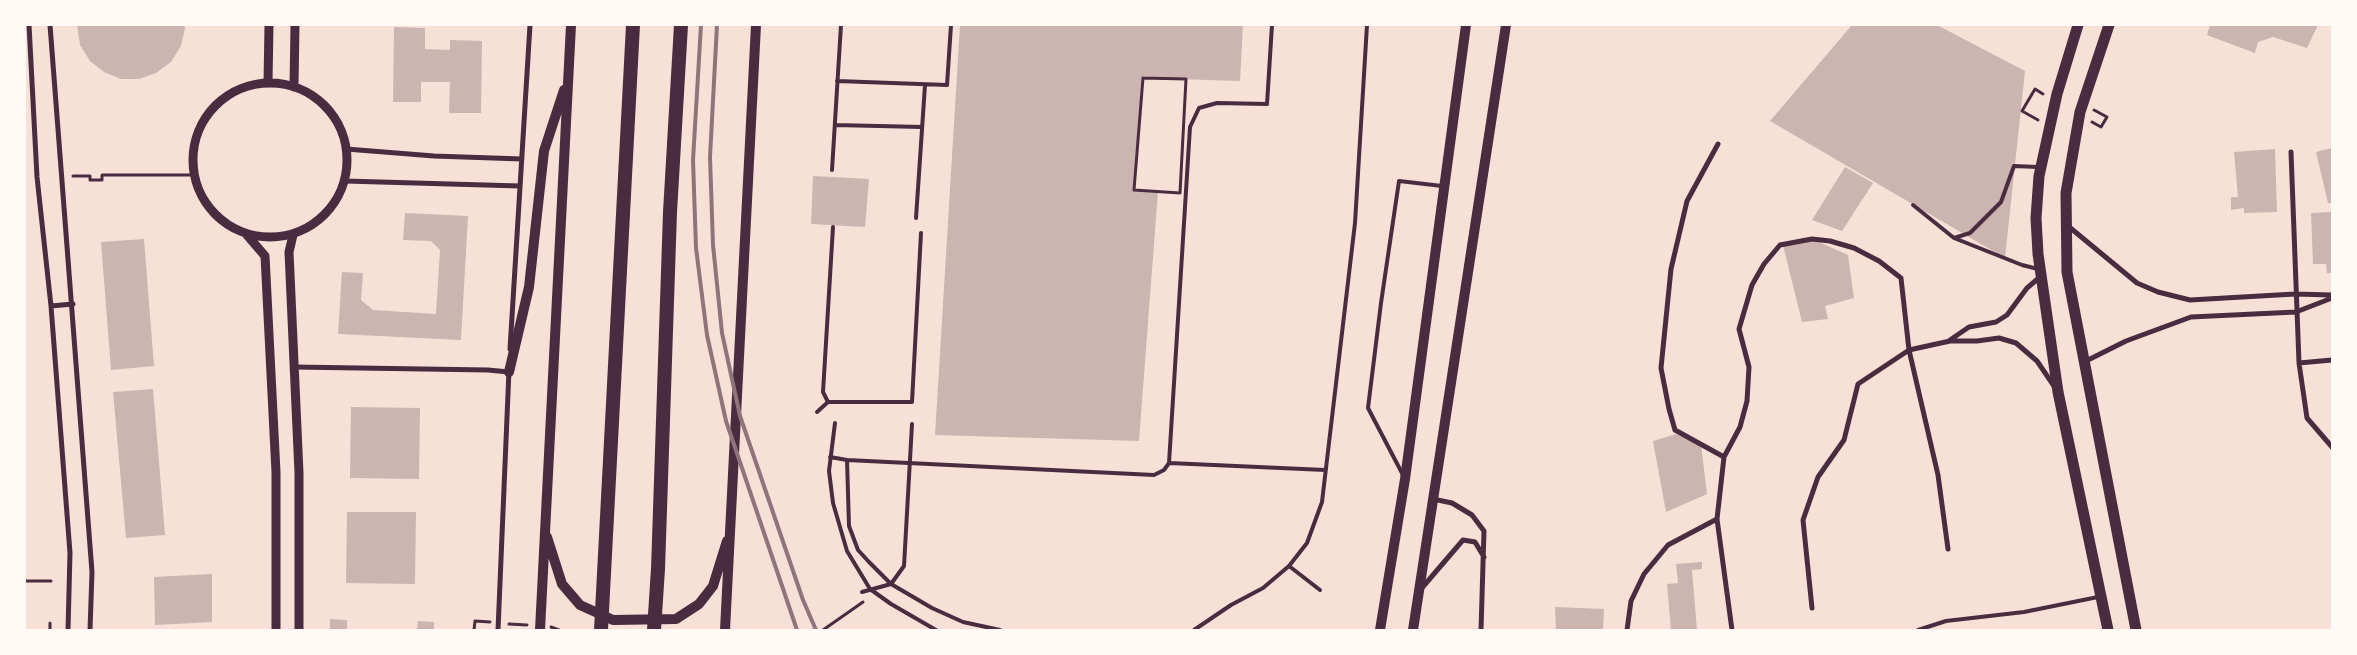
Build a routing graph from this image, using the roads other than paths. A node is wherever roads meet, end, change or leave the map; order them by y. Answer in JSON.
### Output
{"nodes":[{"id":1,"x":28,"y":25,"type":"edge"},
{"id":2,"x":50,"y":25,"type":"edge"},
{"id":3,"x":268,"y":25,"type":"edge"},
{"id":4,"x":295,"y":25,"type":"edge"},
{"id":5,"x":530,"y":25,"type":"edge"},
{"id":6,"x":571,"y":25,"type":"edge"},
{"id":7,"x":634,"y":25,"type":"edge"},
{"id":8,"x":681,"y":25,"type":"edge"},
{"id":9,"x":840,"y":25,"type":"edge"},
{"id":10,"x":951,"y":25,"type":"edge"},
{"id":11,"x":1272,"y":25,"type":"edge"},
{"id":12,"x":1367,"y":25,"type":"edge"},
{"id":13,"x":1466,"y":25,"type":"edge"},
{"id":14,"x":1506,"y":25,"type":"edge"},
{"id":15,"x":2078,"y":25,"type":"edge"},
{"id":16,"x":2109,"y":25,"type":"edge"},
{"id":17,"x":757,"y":28,"type":"edge"},
{"id":18,"x":568,"y":77,"type":"junction"},
{"id":19,"x":837,"y":81,"type":"junction"},
{"id":20,"x":268,"y":83,"type":"junction"},
{"id":21,"x":926,"y":84,"type":"junction"},
{"id":22,"x":294,"y":87,"type":"junction"},
{"id":23,"x":835,"y":125,"type":"junction"},
{"id":24,"x":922,"y":127,"type":"junction"},
{"id":25,"x":1718,"y":144,"type":"dead end"},
{"id":26,"x":346,"y":149,"type":"junction"},
{"id":27,"x":2291,"y":152,"type":"dead end"},
{"id":28,"x":522,"y":159,"type":"junction"},
{"id":29,"x":2040,"y":168,"type":"junction"},
{"id":30,"x":832,"y":170,"type":"dead end"},
{"id":31,"x":344,"y":181,"type":"junction"},
{"id":32,"x":520,"y":186,"type":"junction"},
{"id":33,"x":1444,"y":186,"type":"junction"},
{"id":34,"x":1913,"y":205,"type":"dead end"},
{"id":35,"x":916,"y":218,"type":"dead end"},
{"id":36,"x":2066,"y":224,"type":"junction"},
{"id":37,"x":833,"y":227,"type":"dead end"},
{"id":38,"x":921,"y":233,"type":"dead end"},
{"id":39,"x":247,"y":235,"type":"junction"},
{"id":40,"x":293,"y":235,"type":"junction"},
{"id":41,"x":1954,"y":238,"type":"junction"},
{"id":42,"x":2041,"y":273,"type":"junction"},
{"id":43,"x":2295,"y":294,"type":"junction"},
{"id":44,"x":2332,"y":296,"type":"edge"},
{"id":45,"x":73,"y":304,"type":"junction"},
{"id":46,"x":51,"y":306,"type":"junction"},
{"id":47,"x":2296,"y":312,"type":"junction"},
{"id":48,"x":1950,"y":341,"type":"junction"},
{"id":49,"x":1909,"y":350,"type":"junction"},
{"id":50,"x":2332,"y":360,"type":"edge"},
{"id":51,"x":2084,"y":362,"type":"junction"},
{"id":52,"x":2299,"y":363,"type":"junction"},
{"id":53,"x":294,"y":367,"type":"junction"},
{"id":54,"x":509,"y":372,"type":"junction"},
{"id":55,"x":2058,"y":392,"type":"junction"},
{"id":56,"x":828,"y":402,"type":"junction"},
{"id":57,"x":817,"y":412,"type":"dead end"},
{"id":58,"x":834,"y":423,"type":"dead end"},
{"id":59,"x":912,"y":424,"type":"dead end"},
{"id":60,"x":2332,"y":447,"type":"edge"},
{"id":61,"x":830,"y":457,"type":"junction"},
{"id":62,"x":1724,"y":457,"type":"junction"},
{"id":63,"x":847,"y":460,"type":"junction"},
{"id":64,"x":910,"y":463,"type":"junction"},
{"id":65,"x":1169,"y":463,"type":"junction"},
{"id":66,"x":1325,"y":470,"type":"junction"},
{"id":67,"x":1405,"y":479,"type":"junction"},
{"id":68,"x":1433,"y":499,"type":"junction"},
{"id":69,"x":1717,"y":519,"type":"junction"},
{"id":70,"x":732,"y":526,"type":"junction"},
{"id":71,"x":545,"y":530,"type":"junction"},
{"id":72,"x":1948,"y":549,"type":"dead end"},
{"id":73,"x":1485,"y":557,"type":"junction"},
{"id":74,"x":1289,"y":566,"type":"junction"},
{"id":75,"x":890,"y":584,"type":"junction"},
{"id":76,"x":870,"y":589,"type":"junction"},
{"id":77,"x":1320,"y":590,"type":"dead end"},
{"id":78,"x":862,"y":592,"type":"dead end"},
{"id":79,"x":1418,"y":592,"type":"junction"},
{"id":80,"x":2101,"y":596,"type":"junction"},
{"id":81,"x":1812,"y":608,"type":"dead end"},
{"id":82,"x":539,"y":627,"type":"edge"},
{"id":83,"x":68,"y":630,"type":"edge"},
{"id":84,"x":90,"y":630,"type":"edge"},
{"id":85,"x":276,"y":630,"type":"edge"},
{"id":86,"x":299,"y":630,"type":"edge"},
{"id":87,"x":498,"y":630,"type":"edge"},
{"id":88,"x":601,"y":630,"type":"edge"},
{"id":89,"x":654,"y":630,"type":"edge"},
{"id":90,"x":725,"y":630,"type":"edge"},
{"id":91,"x":936,"y":630,"type":"edge"},
{"id":92,"x":1000,"y":630,"type":"edge"},
{"id":93,"x":1194,"y":630,"type":"edge"},
{"id":94,"x":1380,"y":630,"type":"edge"},
{"id":95,"x":1413,"y":630,"type":"edge"},
{"id":96,"x":1481,"y":630,"type":"edge"},
{"id":97,"x":1627,"y":630,"type":"edge"},
{"id":98,"x":1732,"y":630,"type":"edge"},
{"id":99,"x":1918,"y":630,"type":"edge"},
{"id":100,"x":2108,"y":630,"type":"edge"},
{"id":101,"x":2136,"y":630,"type":"edge"}],
"edges":[{"from":1,"to":46,"type":"street"},
{"from":2,"to":45,"type":"street"},
{"from":3,"to":20,"type":"street"},
{"from":4,"to":22,"type":"street"},
{"from":5,"to":28,"type":"street"},
{"from":6,"to":18,"type":"main road"},
{"from":7,"to":88,"type":"highway"},
{"from":8,"to":89,"type":"highway"},
{"from":9,"to":19,"type":"lane"},
{"from":10,"to":21,"type":"lane"},
{"from":11,"to":65,"type":"lane"},
{"from":12,"to":66,"type":"lane"},
{"from":13,"to":33,"type":"main road"},
{"from":14,"to":68,"type":"main road"},
{"from":15,"to":29,"type":"main road"},
{"from":16,"to":36,"type":"main road"},
{"from":17,"to":70,"type":"main road"},
{"from":18,"to":54,"type":"main road"},
{"from":18,"to":71,"type":"main road"},
{"from":19,"to":21,"type":"lane"},
{"from":19,"to":23,"type":"lane"},
{"from":20,"to":22,"type":"street"},
{"from":20,"to":39,"type":"street"},
{"from":21,"to":24,"type":"lane"},
{"from":22,"to":26,"type":"street"},
{"from":23,"to":24,"type":"lane"},
{"from":23,"to":30,"type":"lane"},
{"from":24,"to":35,"type":"lane"},
{"from":25,"to":62,"type":"street"},
{"from":26,"to":28,"type":"street"},
{"from":26,"to":31,"type":"street"},
{"from":27,"to":43,"type":"street"},
{"from":28,"to":32,"type":"street"},
{"from":29,"to":41,"type":"lane"},
{"from":29,"to":42,"type":"main road"},
{"from":31,"to":32,"type":"street"},
{"from":31,"to":40,"type":"street"},
{"from":32,"to":54,"type":"street"},
{"from":33,"to":67,"type":"main road"},
{"from":33,"to":67,"type":"lane"},
{"from":34,"to":41,"type":"lane"},
{"from":36,"to":43,"type":"street"},
{"from":36,"to":51,"type":"main road"},
{"from":37,"to":56,"type":"lane"},
{"from":38,"to":56,"type":"lane"},
{"from":39,"to":40,"type":"street"},
{"from":39,"to":85,"type":"street"},
{"from":40,"to":53,"type":"street"},
{"from":41,"to":42,"type":"lane"},
{"from":42,"to":48,"type":"street"},
{"from":42,"to":55,"type":"main road"},
{"from":43,"to":44,"type":"street"},
{"from":43,"to":47,"type":"street"},
{"from":44,"to":47,"type":"street"},
{"from":45,"to":46,"type":"street"},
{"from":45,"to":84,"type":"street"},
{"from":46,"to":83,"type":"street"},
{"from":47,"to":51,"type":"street"},
{"from":47,"to":52,"type":"street"},
{"from":48,"to":49,"type":"street"},
{"from":48,"to":55,"type":"street"},
{"from":49,"to":62,"type":"street"},
{"from":49,"to":72,"type":"street"},
{"from":49,"to":81,"type":"street"},
{"from":50,"to":52,"type":"street"},
{"from":51,"to":101,"type":"main road"},
{"from":52,"to":60,"type":"street"},
{"from":53,"to":54,"type":"street"},
{"from":53,"to":86,"type":"street"},
{"from":54,"to":87,"type":"street"},
{"from":55,"to":80,"type":"main road"},
{"from":56,"to":57,"type":"lane"},
{"from":58,"to":61,"type":"lane"},
{"from":59,"to":64,"type":"lane"},
{"from":61,"to":63,"type":"lane"},
{"from":61,"to":76,"type":"lane"},
{"from":62,"to":69,"type":"street"},
{"from":63,"to":64,"type":"lane"},
{"from":63,"to":75,"type":"lane"},
{"from":64,"to":65,"type":"lane"},
{"from":64,"to":75,"type":"lane"},
{"from":65,"to":66,"type":"lane"},
{"from":66,"to":74,"type":"lane"},
{"from":67,"to":94,"type":"main road"},
{"from":68,"to":73,"type":"street"},
{"from":68,"to":79,"type":"main road"},
{"from":69,"to":97,"type":"street"},
{"from":69,"to":98,"type":"street"},
{"from":70,"to":71,"type":"main road"},
{"from":70,"to":90,"type":"main road"},
{"from":71,"to":82,"type":"main road"},
{"from":73,"to":79,"type":"street"},
{"from":73,"to":96,"type":"street"},
{"from":74,"to":77,"type":"lane"},
{"from":74,"to":93,"type":"lane"},
{"from":75,"to":76,"type":"lane"},
{"from":75,"to":92,"type":"lane"},
{"from":76,"to":78,"type":"lane"},
{"from":76,"to":91,"type":"lane"},
{"from":79,"to":95,"type":"main road"},
{"from":80,"to":99,"type":"lane"},
{"from":80,"to":100,"type":"main road"}]}
